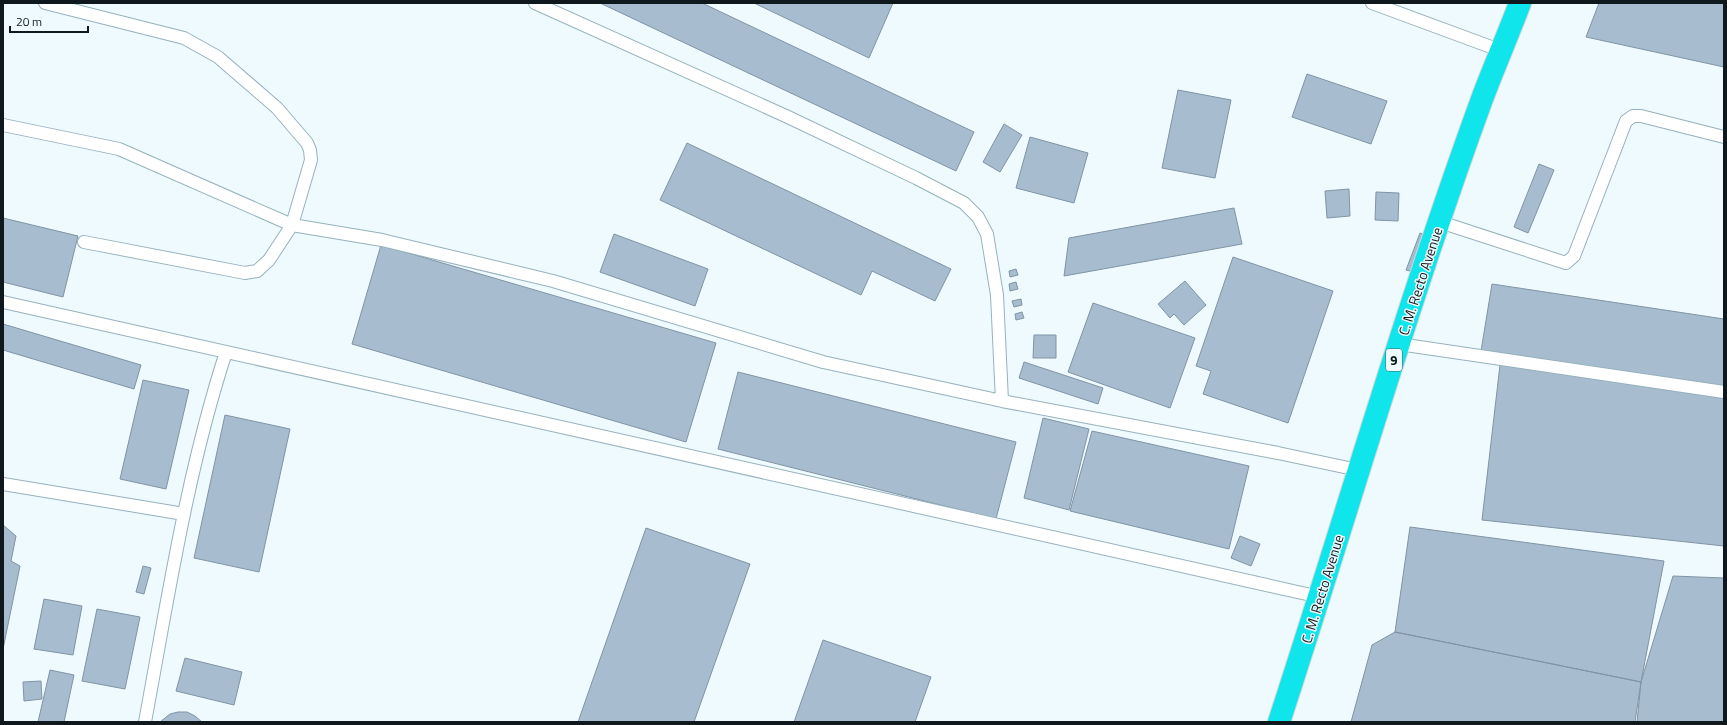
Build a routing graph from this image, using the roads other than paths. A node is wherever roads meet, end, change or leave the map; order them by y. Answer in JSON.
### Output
{"nodes":[{"id":1,"x":45,"y":3,"type":"edge"},
{"id":2,"x":535,"y":3,"type":"edge"},
{"id":3,"x":1372,"y":3,"type":"edge"},
{"id":4,"x":1520,"y":3,"type":"edge"},
{"id":5,"x":1502,"y":51,"type":"junction"},
{"id":6,"x":3,"y":125,"type":"edge"},
{"id":7,"x":1724,"y":137,"type":"edge"},
{"id":8,"x":1440,"y":222,"type":"junction"},
{"id":9,"x":292,"y":225,"type":"junction"},
{"id":10,"x":84,"y":242,"type":"dead end"},
{"id":11,"x":3,"y":302,"type":"edge"},
{"id":12,"x":1399,"y":344,"type":"junction"},
{"id":13,"x":226,"y":352,"type":"junction"},
{"id":14,"x":1724,"y":392,"type":"edge"},
{"id":15,"x":1002,"y":401,"type":"junction"},
{"id":16,"x":1358,"y":470,"type":"junction"},
{"id":17,"x":3,"y":484,"type":"edge"},
{"id":18,"x":184,"y":514,"type":"junction"},
{"id":19,"x":1320,"y":597,"type":"junction"},
{"id":20,"x":145,"y":722,"type":"edge"},
{"id":21,"x":1279,"y":722,"type":"edge"}],
"edges":[{"from":1,"to":9,"type":"lane"},
{"from":2,"to":15,"type":"lane"},
{"from":3,"to":5,"type":"lane"},
{"from":4,"to":5,"type":"highway","name":"C. M. Recto Avenue","number":"9"},
{"from":5,"to":8,"type":"highway","name":"C. M. Recto Avenue","number":"9"},
{"from":6,"to":9,"type":"lane"},
{"from":7,"to":8,"type":"lane"},
{"from":8,"to":12,"type":"highway","name":"C. M. Recto Avenue","number":"9"},
{"from":9,"to":10,"type":"lane"},
{"from":9,"to":15,"type":"lane"},
{"from":11,"to":13,"type":"lane"},
{"from":12,"to":14,"type":"lane"},
{"from":12,"to":16,"type":"highway","name":"C. M. Recto Avenue","number":"9"},
{"from":13,"to":18,"type":"lane"},
{"from":13,"to":19,"type":"lane"},
{"from":15,"to":16,"type":"lane"},
{"from":16,"to":19,"type":"highway","name":"C. M. Recto Avenue","number":"9"},
{"from":17,"to":18,"type":"lane"},
{"from":18,"to":20,"type":"lane"},
{"from":19,"to":21,"type":"highway","name":"C. M. Recto Avenue","number":"9"}]}
